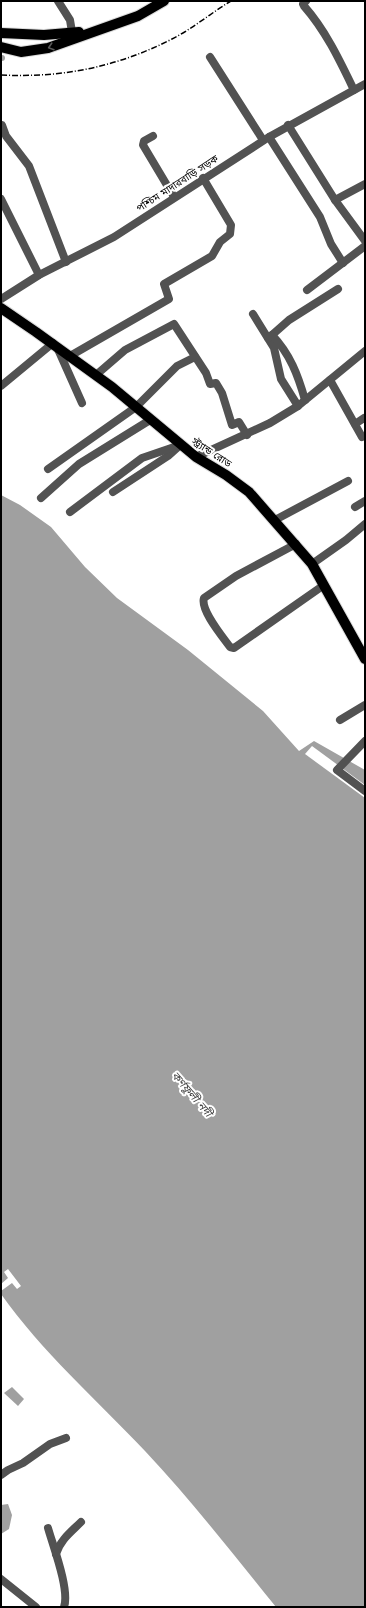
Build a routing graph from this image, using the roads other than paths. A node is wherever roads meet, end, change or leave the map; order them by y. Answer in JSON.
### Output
{"nodes":[{"id":1,"x":59,"y":1,"type":"edge"},
{"id":2,"x":306,"y":1,"type":"edge"},
{"id":3,"x":156,"y":2,"type":"edge"},
{"id":4,"x":1,"y":33,"type":"edge"},
{"id":5,"x":73,"y":36,"type":"junction"},
{"id":6,"x":1,"y":47,"type":"edge"},
{"id":7,"x":210,"y":57,"type":"dead end"},
{"id":8,"x":365,"y":84,"type":"edge"},
{"id":9,"x":354,"y":90,"type":"junction"},
{"id":10,"x":2,"y":125,"type":"edge"},
{"id":11,"x":288,"y":125,"type":"junction"},
{"id":12,"x":153,"y":136,"type":"dead end"},
{"id":13,"x":266,"y":139,"type":"junction"},
{"id":14,"x":203,"y":178,"type":"junction"},
{"id":15,"x":365,"y":184,"type":"edge"},
{"id":16,"x":174,"y":197,"type":"junction"},
{"id":17,"x":1,"y":199,"type":"edge"},
{"id":18,"x":335,"y":200,"type":"junction"},
{"id":19,"x":365,"y":241,"type":"edge"},
{"id":20,"x":365,"y":246,"type":"edge"},
{"id":21,"x":66,"y":262,"type":"junction"},
{"id":22,"x":343,"y":263,"type":"junction"},
{"id":23,"x":39,"y":275,"type":"junction"},
{"id":24,"x":338,"y":289,"type":"dead end"},
{"id":25,"x":307,"y":290,"type":"dead end"},
{"id":26,"x":1,"y":299,"type":"edge"},
{"id":27,"x":1,"y":308,"type":"edge"},
{"id":28,"x":253,"y":314,"type":"dead end"},
{"id":29,"x":269,"y":337,"type":"junction"},
{"id":30,"x":55,"y":345,"type":"junction"},
{"id":31,"x":365,"y":351,"type":"edge"},
{"id":32,"x":70,"y":356,"type":"junction"},
{"id":33,"x":195,"y":357,"type":"junction"},
{"id":34,"x":96,"y":375,"type":"junction"},
{"id":35,"x":330,"y":380,"type":"junction"},
{"id":36,"x":1,"y":386,"type":"edge"},
{"id":37,"x":305,"y":400,"type":"junction"},
{"id":38,"x":82,"y":403,"type":"dead end"},
{"id":39,"x":298,"y":406,"type":"junction"},
{"id":40,"x":136,"y":407,"type":"junction"},
{"id":41,"x":365,"y":419,"type":"edge"},
{"id":42,"x":150,"y":420,"type":"junction"},
{"id":43,"x":355,"y":424,"type":"junction"},
{"id":44,"x":247,"y":435,"type":"junction"},
{"id":45,"x":362,"y":436,"type":"dead end"},
{"id":46,"x":180,"y":445,"type":"junction"},
{"id":47,"x":196,"y":457,"type":"junction"},
{"id":48,"x":48,"y":469,"type":"dead end"},
{"id":49,"x":348,"y":481,"type":"dead end"},
{"id":50,"x":113,"y":492,"type":"dead end"},
{"id":51,"x":41,"y":498,"type":"dead end"},
{"id":52,"x":365,"y":501,"type":"edge"},
{"id":53,"x":354,"y":507,"type":"dead end"},
{"id":54,"x":70,"y":512,"type":"dead end"},
{"id":55,"x":275,"y":520,"type":"junction"},
{"id":56,"x":365,"y":524,"type":"edge"},
{"id":57,"x":296,"y":544,"type":"junction"},
{"id":58,"x":312,"y":564,"type":"junction"},
{"id":59,"x":324,"y":585,"type":"junction"},
{"id":60,"x":365,"y":659,"type":"edge"},
{"id":61,"x":365,"y":704,"type":"edge"},
{"id":62,"x":340,"y":720,"type":"dead end"},
{"id":63,"x":364,"y":742,"type":"edge"},
{"id":64,"x":365,"y":792,"type":"edge"},
{"id":65,"x":66,"y":1438,"type":"dead end"},
{"id":66,"x":1,"y":1475,"type":"edge"},
{"id":67,"x":81,"y":1522,"type":"dead end"},
{"id":68,"x":48,"y":1528,"type":"dead end"},
{"id":69,"x":56,"y":1554,"type":"junction"},
{"id":70,"x":1,"y":1579,"type":"edge"},
{"id":71,"x":36,"y":1607,"type":"edge"},
{"id":72,"x":64,"y":1607,"type":"edge"}],
"edges":[{"from":1,"to":5,"type":"street"},
{"from":2,"to":9,"type":"street"},
{"from":3,"to":5,"type":"main road"},
{"from":4,"to":5,"type":"main road"},
{"from":5,"to":6,"type":"main road","one_way":true},
{"from":7,"to":13,"type":"street"},
{"from":8,"to":9,"type":"street","name":"পশ্চিম মাদারবাড়ি সড়ক"},
{"from":9,"to":11,"type":"street","name":"পশ্চিম মাদারবাড়ি সড়ক"},
{"from":10,"to":21,"type":"street"},
{"from":11,"to":13,"type":"street","name":"পশ্চিম মাদারবাড়ি সড়ক"},
{"from":11,"to":18,"type":"street"},
{"from":12,"to":16,"type":"street"},
{"from":13,"to":14,"type":"street","name":"পশ্চিম মাদারবাড়ি সড়ক"},
{"from":13,"to":22,"type":"street"},
{"from":14,"to":16,"type":"street","name":"পশ্চিম মাদারবাড়ি সড়ক"},
{"from":14,"to":32,"type":"street"},
{"from":15,"to":18,"type":"street"},
{"from":16,"to":21,"type":"street","name":"পশ্চিম মাদারবাড়ি সড়ক"},
{"from":17,"to":23,"type":"street"},
{"from":18,"to":19,"type":"street"},
{"from":20,"to":22,"type":"street"},
{"from":21,"to":23,"type":"street","name":"পশ্চিম মাদারবাড়ি সড়ক"},
{"from":22,"to":25,"type":"street"},
{"from":23,"to":26,"type":"street","name":"পশ্চিম মাদারবাড়ি সড়ক"},
{"from":24,"to":29,"type":"street"},
{"from":27,"to":30,"type":"main road","name":"স্ট্র্যান্ড রোড"},
{"from":28,"to":29,"type":"street"},
{"from":29,"to":37,"type":"street"},
{"from":29,"to":39,"type":"street"},
{"from":30,"to":32,"type":"main road","name":"স্ট্র্যান্ড রোড"},
{"from":30,"to":36,"type":"street"},
{"from":30,"to":38,"type":"street"},
{"from":31,"to":35,"type":"street"},
{"from":32,"to":34,"type":"main road","name":"স্ট্র্যান্ড রোড"},
{"from":33,"to":34,"type":"street"},
{"from":33,"to":40,"type":"street"},
{"from":33,"to":44,"type":"street"},
{"from":34,"to":40,"type":"main road","name":"স্ট্র্যান্ড রোড"},
{"from":35,"to":37,"type":"street"},
{"from":35,"to":43,"type":"street"},
{"from":37,"to":39,"type":"street"},
{"from":39,"to":44,"type":"street"},
{"from":40,"to":42,"type":"main road","name":"স্ট্র্যান্ড রোড"},
{"from":40,"to":48,"type":"street"},
{"from":41,"to":43,"type":"street"},
{"from":42,"to":46,"type":"main road","name":"স্ট্র্যান্ড রোড"},
{"from":42,"to":51,"type":"street"},
{"from":43,"to":45,"type":"street"},
{"from":44,"to":47,"type":"street"},
{"from":46,"to":47,"type":"main road","name":"স্ট্র্যান্ড রোড"},
{"from":46,"to":50,"type":"street"},
{"from":46,"to":54,"type":"street"},
{"from":47,"to":55,"type":"main road","name":"স্ট্র্যান্ড রোড"},
{"from":49,"to":55,"type":"street"},
{"from":52,"to":53,"type":"street"},
{"from":55,"to":57,"type":"main road","name":"স্ট্র্যান্ড রোড"},
{"from":56,"to":58,"type":"street"},
{"from":57,"to":58,"type":"main road","name":"স্ট্র্যান্ড রোড"},
{"from":57,"to":59,"type":"street"},
{"from":58,"to":59,"type":"main road","name":"স্ট্র্যান্ড রোড"},
{"from":59,"to":60,"type":"main road","name":"স্ট্র্যান্ড রোড"},
{"from":61,"to":62,"type":"street"},
{"from":63,"to":64,"type":"street"},
{"from":65,"to":66,"type":"street"},
{"from":67,"to":69,"type":"street"},
{"from":68,"to":69,"type":"street"},
{"from":69,"to":72,"type":"street"},
{"from":70,"to":71,"type":"street"}]}
